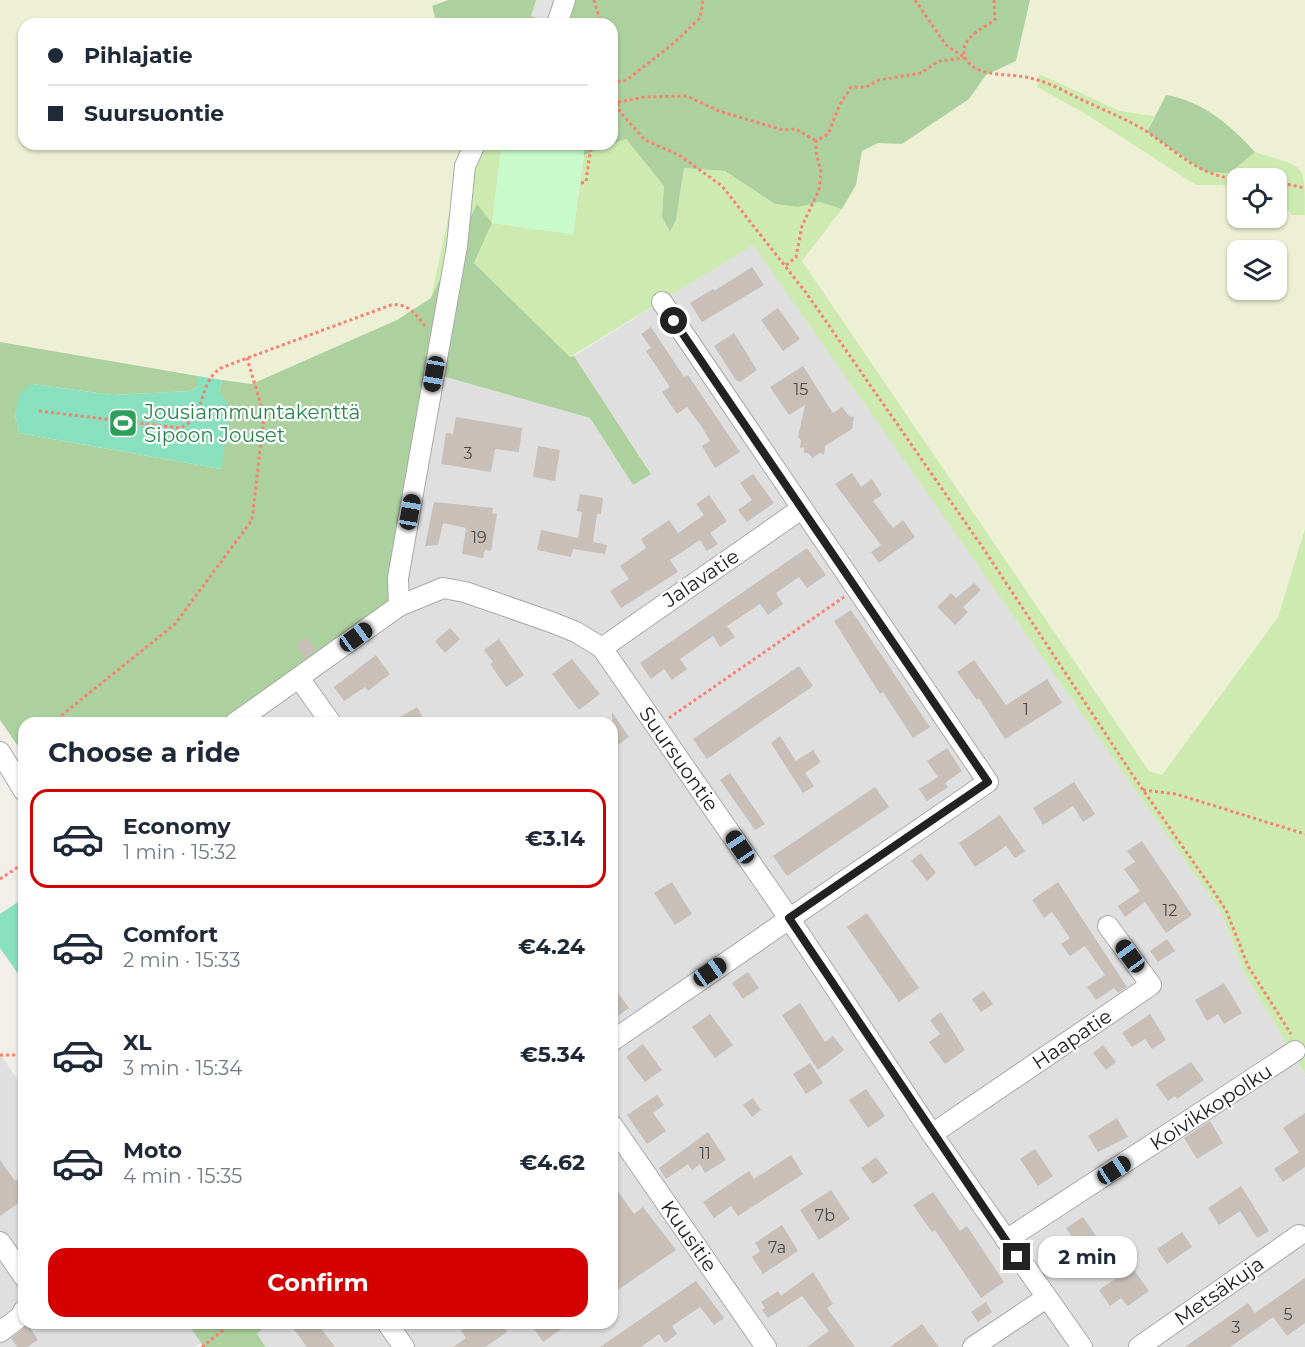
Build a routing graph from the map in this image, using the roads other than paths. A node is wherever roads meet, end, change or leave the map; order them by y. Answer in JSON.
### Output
{"nodes":[{"id":1,"x":565,"y":0,"type":"edge"},
{"id":2,"x":559,"y":18,"type":"edge"},
{"id":3,"x":472,"y":150,"type":"edge"},
{"id":4,"x":662,"y":302,"type":"dead end"},
{"id":5,"x":801,"y":509,"type":"junction"},
{"id":6,"x":399,"y":606,"type":"junction"},
{"id":7,"x":602,"y":648,"type":"junction"},
{"id":8,"x":299,"y":678,"type":"junction"},
{"id":9,"x":244,"y":717,"type":"edge"},
{"id":10,"x":327,"y":717,"type":"edge"},
{"id":11,"x":0,"y":752,"type":"edge"},
{"id":12,"x":18,"y":781,"type":"edge"},
{"id":13,"x":789,"y":918,"type":"junction"},
{"id":14,"x":1108,"y":926,"type":"dead end"},
{"id":15,"x":618,"y":1037,"type":"edge"},
{"id":16,"x":1295,"y":1046,"type":"road end"},
{"id":17,"x":618,"y":1134,"type":"edge"},
{"id":18,"x":932,"y":1134,"type":"junction"},
{"id":19,"x":1299,"y":1236,"type":"dead end"},
{"id":20,"x":1006,"y":1240,"type":"junction"},
{"id":21,"x":0,"y":1242,"type":"edge"},
{"id":22,"x":18,"y":1268,"type":"edge"},
{"id":23,"x":1046,"y":1298,"type":"junction"},
{"id":24,"x":18,"y":1318,"type":"edge"},
{"id":25,"x":391,"y":1329,"type":"edge"},
{"id":26,"x":0,"y":1332,"type":"edge"},
{"id":27,"x":404,"y":1347,"type":"edge"},
{"id":28,"x":766,"y":1347,"type":"edge"},
{"id":29,"x":973,"y":1347,"type":"edge"},
{"id":30,"x":1082,"y":1347,"type":"edge"},
{"id":31,"x":1139,"y":1347,"type":"edge"}],
"edges":[{"from":1,"to":2,"type":"street"},
{"from":3,"to":6,"type":"street"},
{"from":4,"to":5,"type":"street"},
{"from":5,"to":7,"type":"street","name":"Jalavatie"},
{"from":5,"to":13,"type":"street"},
{"from":6,"to":7,"type":"street","name":"Suursuontie"},
{"from":6,"to":8,"type":"street","name":"Suursuontie"},
{"from":7,"to":13,"type":"street","name":"Suursuontie"},
{"from":8,"to":9,"type":"street","name":"Suursuontie"},
{"from":8,"to":10,"type":"street"},
{"from":11,"to":12,"type":"street"},
{"from":13,"to":15,"type":"street"},
{"from":13,"to":18,"type":"street","name":"Suursuontie"},
{"from":14,"to":18,"type":"street","name":"Haapatie"},
{"from":16,"to":20,"type":"street","name":"Koivikkopolku"},
{"from":17,"to":28,"type":"street","name":"Kuusitie"},
{"from":18,"to":20,"type":"street","name":"Suursuontie"},
{"from":19,"to":31,"type":"street","name":"Metsäkuja"},
{"from":20,"to":23,"type":"street","name":"Suursuontie"},
{"from":21,"to":22,"type":"street"},
{"from":23,"to":29,"type":"street"},
{"from":23,"to":30,"type":"street","name":"Suursuontie"},
{"from":24,"to":26,"type":"street"},
{"from":25,"to":27,"type":"street"}]}
